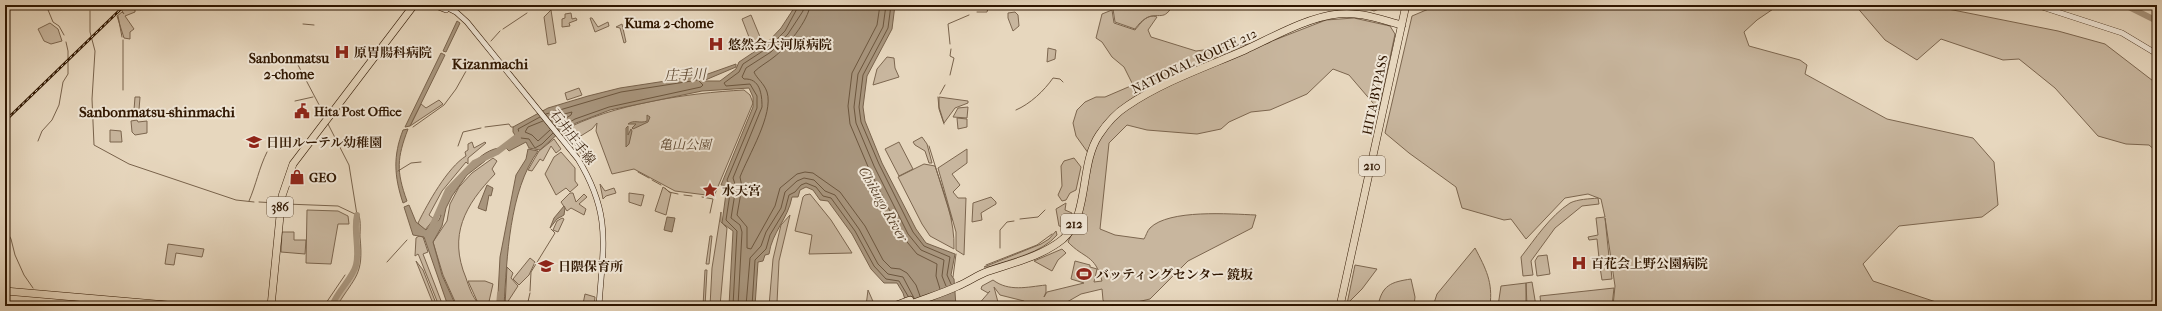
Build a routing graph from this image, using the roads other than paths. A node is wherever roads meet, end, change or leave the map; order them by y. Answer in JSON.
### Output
{"nodes":[{"id":1,"x":414,"y":5,"type":"edge"},
{"id":2,"x":433,"y":5,"type":"edge"},
{"id":3,"x":442,"y":5,"type":"edge"},
{"id":4,"x":1406,"y":5,"type":"edge"},
{"id":5,"x":2036,"y":5,"type":"edge"},
{"id":6,"x":1402,"y":25,"type":"junction"},
{"id":7,"x":2157,"y":54,"type":"edge"},
{"id":8,"x":532,"y":102,"type":"junction"},
{"id":9,"x":957,"y":284,"type":"junction"},
{"id":10,"x":5,"y":291,"type":"edge"},
{"id":11,"x":5,"y":296,"type":"edge"},
{"id":12,"x":127,"y":305,"type":"edge"},
{"id":13,"x":179,"y":306,"type":"edge"},
{"id":14,"x":271,"y":306,"type":"edge"},
{"id":15,"x":598,"y":306,"type":"edge"},
{"id":16,"x":894,"y":306,"type":"edge"},
{"id":17,"x":906,"y":306,"type":"edge"},
{"id":18,"x":1340,"y":306,"type":"edge"}],
"edges":[{"from":1,"to":14,"type":"highway","number":"386"},
{"from":2,"to":8,"type":"main road","name":"石井庄手線"},
{"from":3,"to":8,"type":"main road","name":"石井庄手線"},
{"from":4,"to":6,"type":"highway","name":"HITA BYPASS","number":"210"},
{"from":5,"to":7,"type":"main road"},
{"from":6,"to":9,"type":"highway","name":"NATIONAL ROUTE 212","number":"212"},
{"from":6,"to":18,"type":"highway","name":"HITA BYPASS","number":"210"},
{"from":8,"to":15,"type":"main road","name":"石井庄手線"},
{"from":9,"to":16,"type":"highway","name":"NATIONAL ROUTE 212","number":"212"},
{"from":9,"to":17,"type":"highway","name":"NATIONAL ROUTE 212","number":"212"},
{"from":10,"to":12,"type":"highway"},
{"from":11,"to":12,"type":"highway"},
{"from":12,"to":13,"type":"highway"}]}
